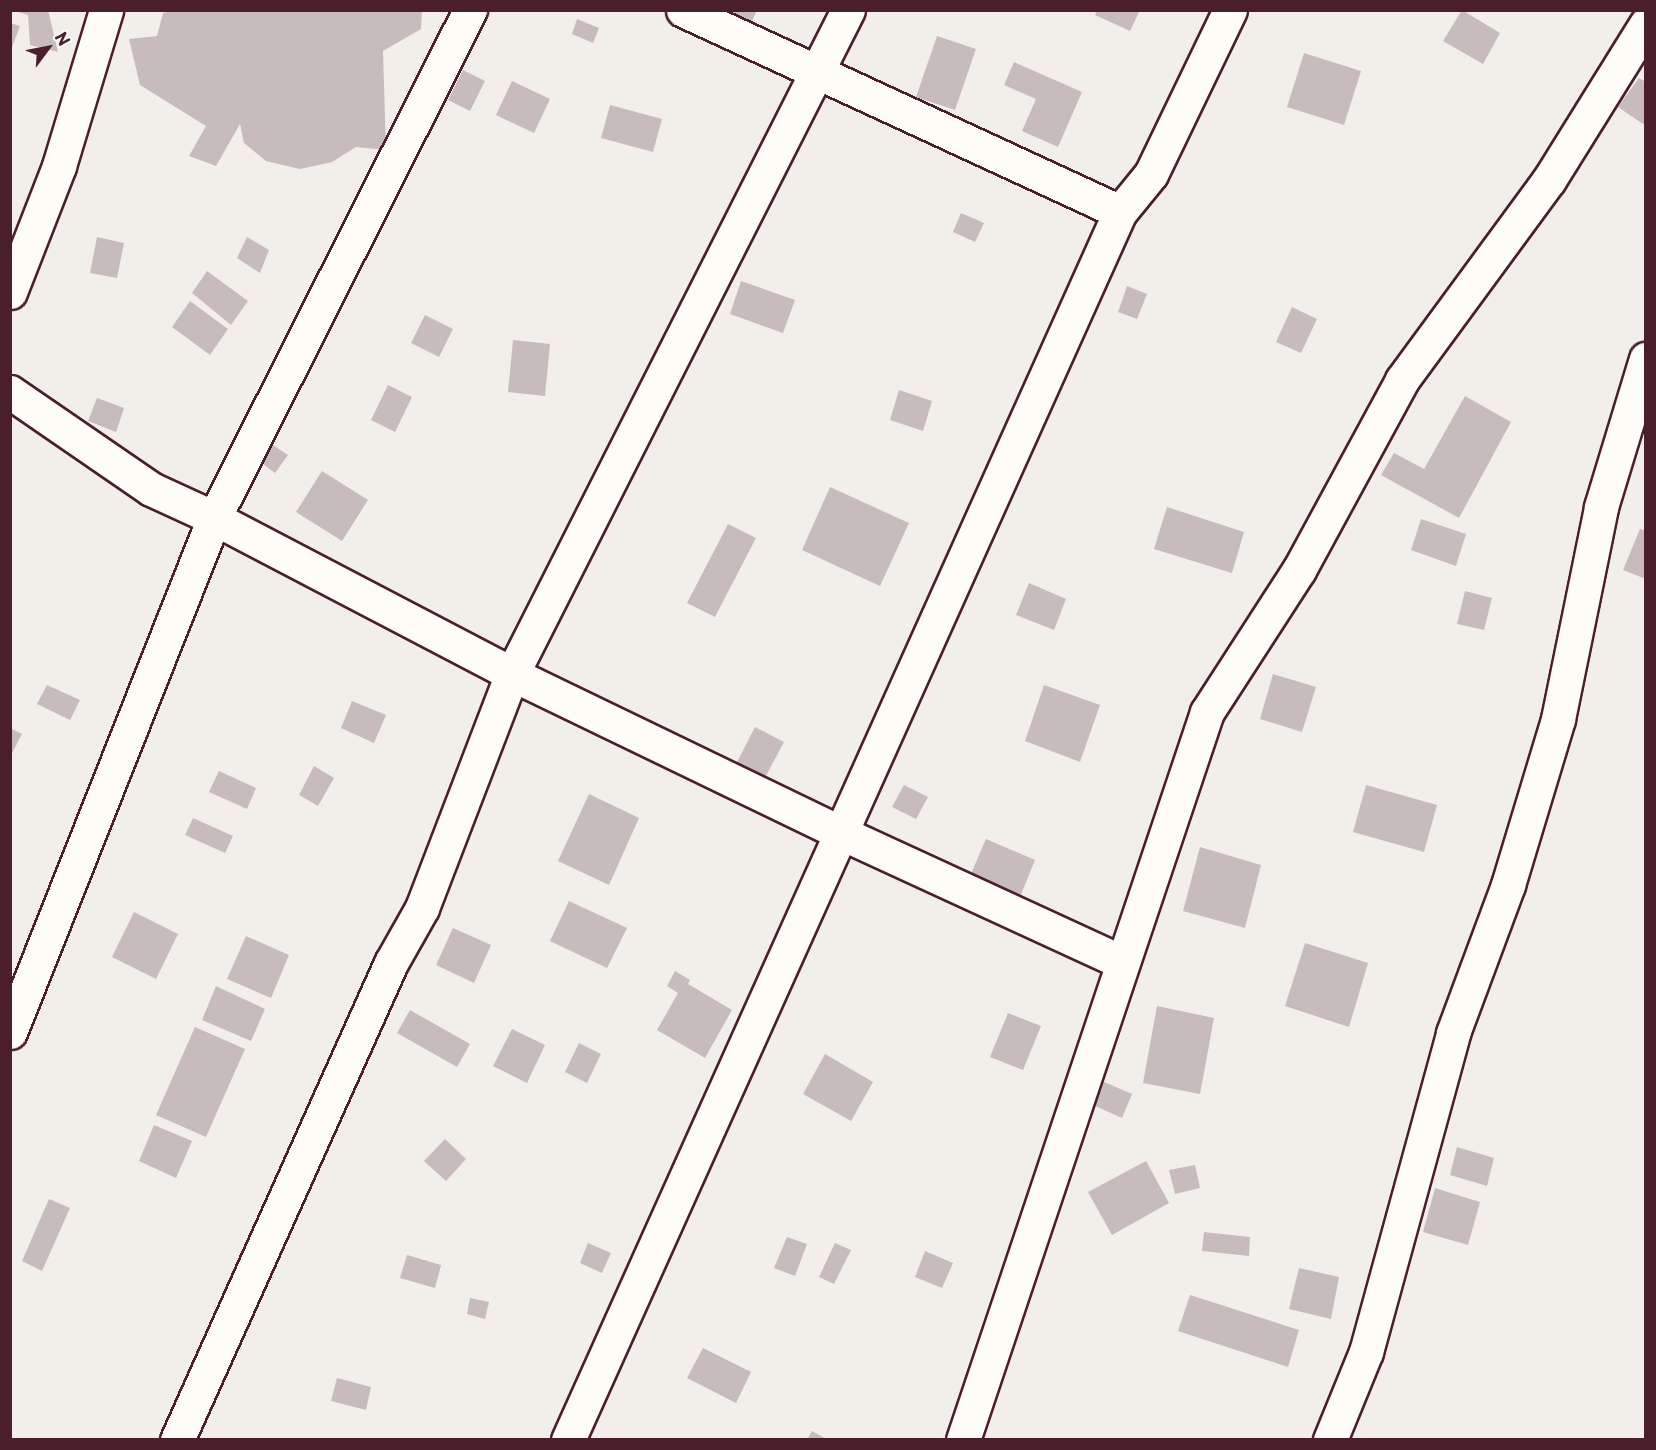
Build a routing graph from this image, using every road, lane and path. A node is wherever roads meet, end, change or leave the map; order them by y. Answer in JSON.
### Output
{"nodes":[{"id":1,"x":106,"y":10,"type":"edge"},
{"id":2,"x":470,"y":10,"type":"edge"},
{"id":3,"x":683,"y":10,"type":"edge"},
{"id":4,"x":848,"y":10,"type":"edge"},
{"id":5,"x":1230,"y":10,"type":"edge"},
{"id":6,"x":1646,"y":24,"type":"edge"},
{"id":7,"x":819,"y":72,"type":"junction"},
{"id":8,"x":1120,"y":212,"type":"junction"},
{"id":9,"x":10,"y":292,"type":"edge"},
{"id":10,"x":1646,"y":359,"type":"edge"},
{"id":11,"x":10,"y":392,"type":"edge"},
{"id":12,"x":214,"y":518,"type":"junction"},
{"id":13,"x":512,"y":674,"type":"junction"},
{"id":14,"x":839,"y":832,"type":"junction"},
{"id":15,"x":1120,"y":961,"type":"junction"},
{"id":16,"x":10,"y":1032,"type":"edge"},
{"id":17,"x":177,"y":1440,"type":"edge"},
{"id":18,"x":568,"y":1440,"type":"edge"},
{"id":19,"x":963,"y":1440,"type":"edge"},
{"id":20,"x":1330,"y":1440,"type":"edge"}],
"edges":[{"from":1,"to":9,"type":"street"},
{"from":2,"to":12,"type":"street"},
{"from":3,"to":7,"type":"street"},
{"from":4,"to":7,"type":"street"},
{"from":5,"to":8,"type":"street"},
{"from":6,"to":15,"type":"street"},
{"from":7,"to":8,"type":"street"},
{"from":7,"to":13,"type":"street"},
{"from":8,"to":14,"type":"street"},
{"from":10,"to":20,"type":"street"},
{"from":11,"to":12,"type":"street"},
{"from":12,"to":13,"type":"street"},
{"from":12,"to":16,"type":"street"},
{"from":13,"to":14,"type":"street"},
{"from":13,"to":17,"type":"street"},
{"from":14,"to":15,"type":"street"},
{"from":14,"to":18,"type":"street"},
{"from":15,"to":19,"type":"street"}]}
